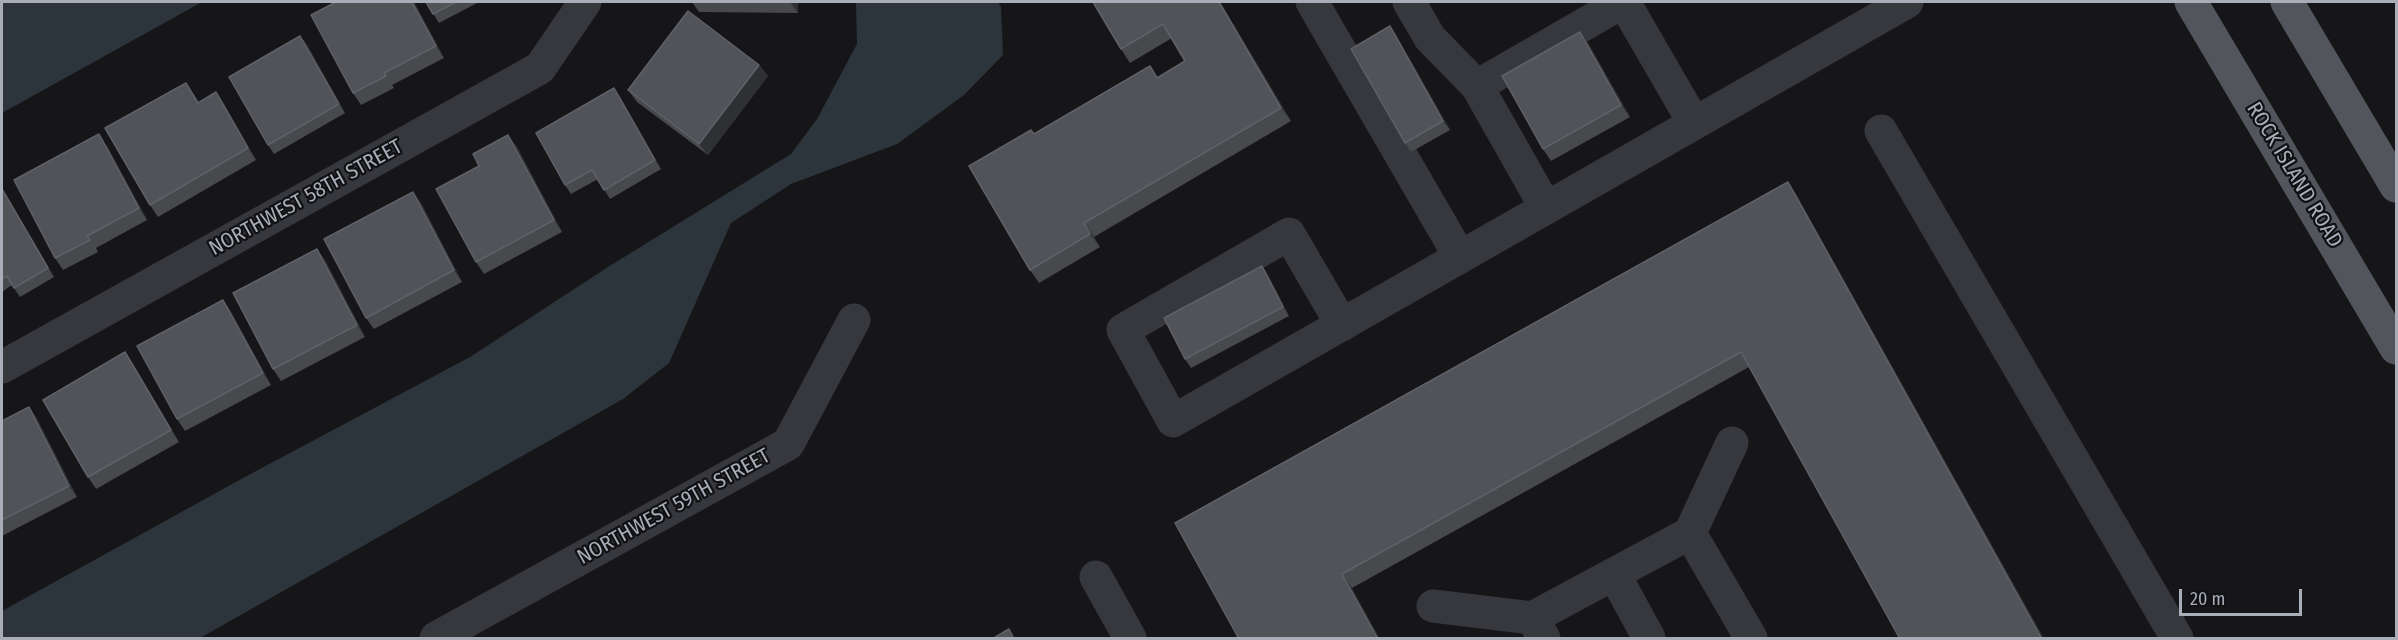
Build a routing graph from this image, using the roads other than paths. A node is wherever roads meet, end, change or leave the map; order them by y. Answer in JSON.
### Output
{"nodes":[{"id":1,"x":585,"y":2,"type":"edge"},
{"id":2,"x":1312,"y":2,"type":"edge"},
{"id":3,"x":1409,"y":2,"type":"edge"},
{"id":4,"x":1624,"y":2,"type":"edge"},
{"id":5,"x":1907,"y":2,"type":"edge"},
{"id":6,"x":2191,"y":2,"type":"edge"},
{"id":7,"x":2287,"y":2,"type":"edge"},
{"id":8,"x":1477,"y":86,"type":"junction"},
{"id":9,"x":1694,"y":123,"type":"junction"},
{"id":10,"x":1881,"y":131,"type":"dead end"},
{"id":11,"x":2397,"y":186,"type":"edge"},
{"id":12,"x":1546,"y":208,"type":"junction"},
{"id":13,"x":1460,"y":257,"type":"junction"},
{"id":14,"x":854,"y":320,"type":"dead end"},
{"id":15,"x":1342,"y":325,"type":"junction"},
{"id":16,"x":2397,"y":348,"type":"edge"},
{"id":17,"x":2,"y":367,"type":"edge"},
{"id":18,"x":1732,"y":443,"type":"dead end"},
{"id":19,"x":1690,"y":533,"type":"junction"},
{"id":20,"x":1614,"y":574,"type":"junction"},
{"id":21,"x":1096,"y":577,"type":"dead end"},
{"id":22,"x":1433,"y":606,"type":"dead end"},
{"id":23,"x":1538,"y":628,"type":"edge"},
{"id":24,"x":436,"y":639,"type":"edge"},
{"id":25,"x":1130,"y":639,"type":"edge"},
{"id":26,"x":1649,"y":639,"type":"edge"},
{"id":27,"x":1751,"y":639,"type":"edge"},
{"id":28,"x":2177,"y":639,"type":"edge"}],
"edges":[{"from":1,"to":17,"type":"street","name":"NORTHWEST 58TH STREET"},
{"from":2,"to":13,"type":"street"},
{"from":3,"to":8,"type":"street"},
{"from":4,"to":8,"type":"street"},
{"from":4,"to":9,"type":"street"},
{"from":5,"to":9,"type":"street"},
{"from":6,"to":16,"type":"main road","name":"ROCK ISLAND ROAD"},
{"from":7,"to":11,"type":"main road"},
{"from":8,"to":12,"type":"street"},
{"from":9,"to":12,"type":"street"},
{"from":10,"to":28,"type":"street"},
{"from":12,"to":13,"type":"street"},
{"from":13,"to":15,"type":"street"},
{"from":14,"to":24,"type":"street","name":"NORTHWEST 59TH STREET"},
{"from":15,"to":15,"type":"street"},
{"from":18,"to":19,"type":"street"},
{"from":19,"to":20,"type":"street"},
{"from":19,"to":27,"type":"street"},
{"from":20,"to":23,"type":"street"},
{"from":20,"to":26,"type":"street"},
{"from":21,"to":25,"type":"street"},
{"from":22,"to":23,"type":"street"}]}
